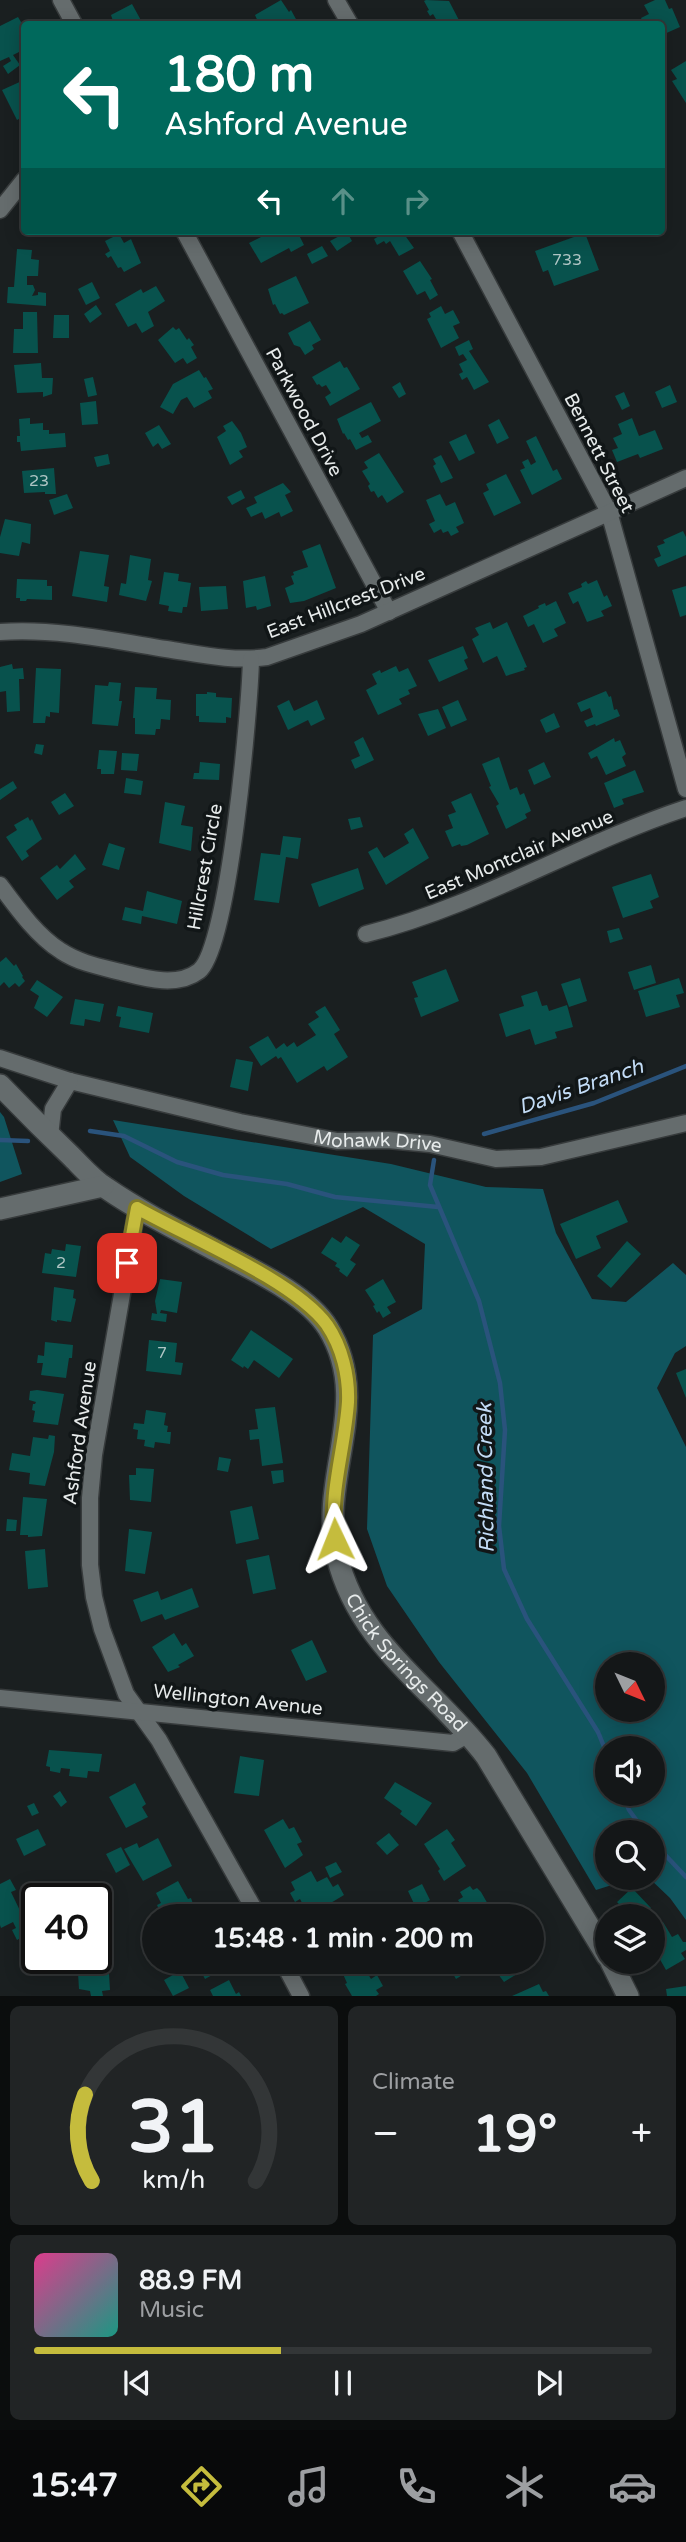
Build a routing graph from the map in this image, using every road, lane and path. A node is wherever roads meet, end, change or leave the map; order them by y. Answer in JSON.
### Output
{"nodes":[{"id":1,"x":61,"y":0,"type":"edge"},
{"id":2,"x":336,"y":0,"type":"edge"},
{"id":3,"x":72,"y":21,"type":"edge"},
{"id":4,"x":348,"y":21,"type":"edge"},
{"id":5,"x":21,"y":184,"type":"edge"},
{"id":6,"x":0,"y":210,"type":"edge"},
{"id":7,"x":186,"y":235,"type":"edge"},
{"id":8,"x":462,"y":235,"type":"edge"},
{"id":9,"x":686,"y":478,"type":"edge"},
{"id":10,"x":609,"y":512,"type":"junction"},
{"id":11,"x":388,"y":612,"type":"junction"},
{"id":12,"x":0,"y":632,"type":"edge"},
{"id":13,"x":251,"y":659,"type":"junction"},
{"id":14,"x":686,"y":789,"type":"edge"},
{"id":15,"x":686,"y":808,"type":"edge"},
{"id":16,"x":0,"y":885,"type":"edge"},
{"id":17,"x":366,"y":934,"type":"dead end"},
{"id":18,"x":0,"y":1058,"type":"edge"},
{"id":19,"x":70,"y":1081,"type":"junction"},
{"id":20,"x":0,"y":1085,"type":"edge"},
{"id":21,"x":686,"y":1123,"type":"edge"},
{"id":22,"x":50,"y":1136,"type":"junction"},
{"id":23,"x":103,"y":1186,"type":"junction"},
{"id":24,"x":137,"y":1208,"type":"junction"},
{"id":25,"x":0,"y":1209,"type":"edge"},
{"id":26,"x":0,"y":1698,"type":"edge"},
{"id":27,"x":137,"y":1710,"type":"junction"},
{"id":28,"x":469,"y":1734,"type":"junction"},
{"id":29,"x":251,"y":1904,"type":"edge"},
{"id":30,"x":595,"y":1936,"type":"edge"},
{"id":31,"x":289,"y":1974,"type":"edge"},
{"id":32,"x":617,"y":1974,"type":"edge"},
{"id":33,"x":301,"y":1996,"type":"edge"},
{"id":34,"x":628,"y":1996,"type":"edge"}],
"edges":[{"from":1,"to":3,"type":"street"},
{"from":2,"to":4,"type":"street"},
{"from":5,"to":6,"type":"street"},
{"from":7,"to":11,"type":"street","name":"Parkwood Drive"},
{"from":8,"to":10,"type":"street","name":"Bennett Street"},
{"from":9,"to":10,"type":"street","name":"East Hillcrest Drive"},
{"from":10,"to":11,"type":"street","name":"East Hillcrest Drive"},
{"from":10,"to":14,"type":"street","name":"Bennett Street"},
{"from":11,"to":13,"type":"street","name":"East Hillcrest Drive"},
{"from":12,"to":13,"type":"street","name":"East Hillcrest Drive"},
{"from":13,"to":16,"type":"street","name":"Hillcrest Circle"},
{"from":15,"to":17,"type":"street","name":"East Montclair Avenue"},
{"from":18,"to":19,"type":"street","name":"Mohawk Drive"},
{"from":19,"to":21,"type":"street","name":"Mohawk Drive"},
{"from":19,"to":22,"type":"street"},
{"from":20,"to":22,"type":"street"},
{"from":22,"to":23,"type":"street"},
{"from":23,"to":24,"type":"street","name":"Chick Springs Road"},
{"from":23,"to":25,"type":"street"},
{"from":24,"to":27,"type":"street","name":"Ashford Avenue"},
{"from":24,"to":28,"type":"street","name":"Chick Springs Road"},
{"from":26,"to":27,"type":"street","name":"Wellington Avenue"},
{"from":27,"to":28,"type":"street","name":"Wellington Avenue"},
{"from":27,"to":29,"type":"street","name":"Ashford Avenue"},
{"from":28,"to":30,"type":"street","name":"Chick Springs Road"},
{"from":31,"to":33,"type":"street"},
{"from":32,"to":34,"type":"street"}]}
